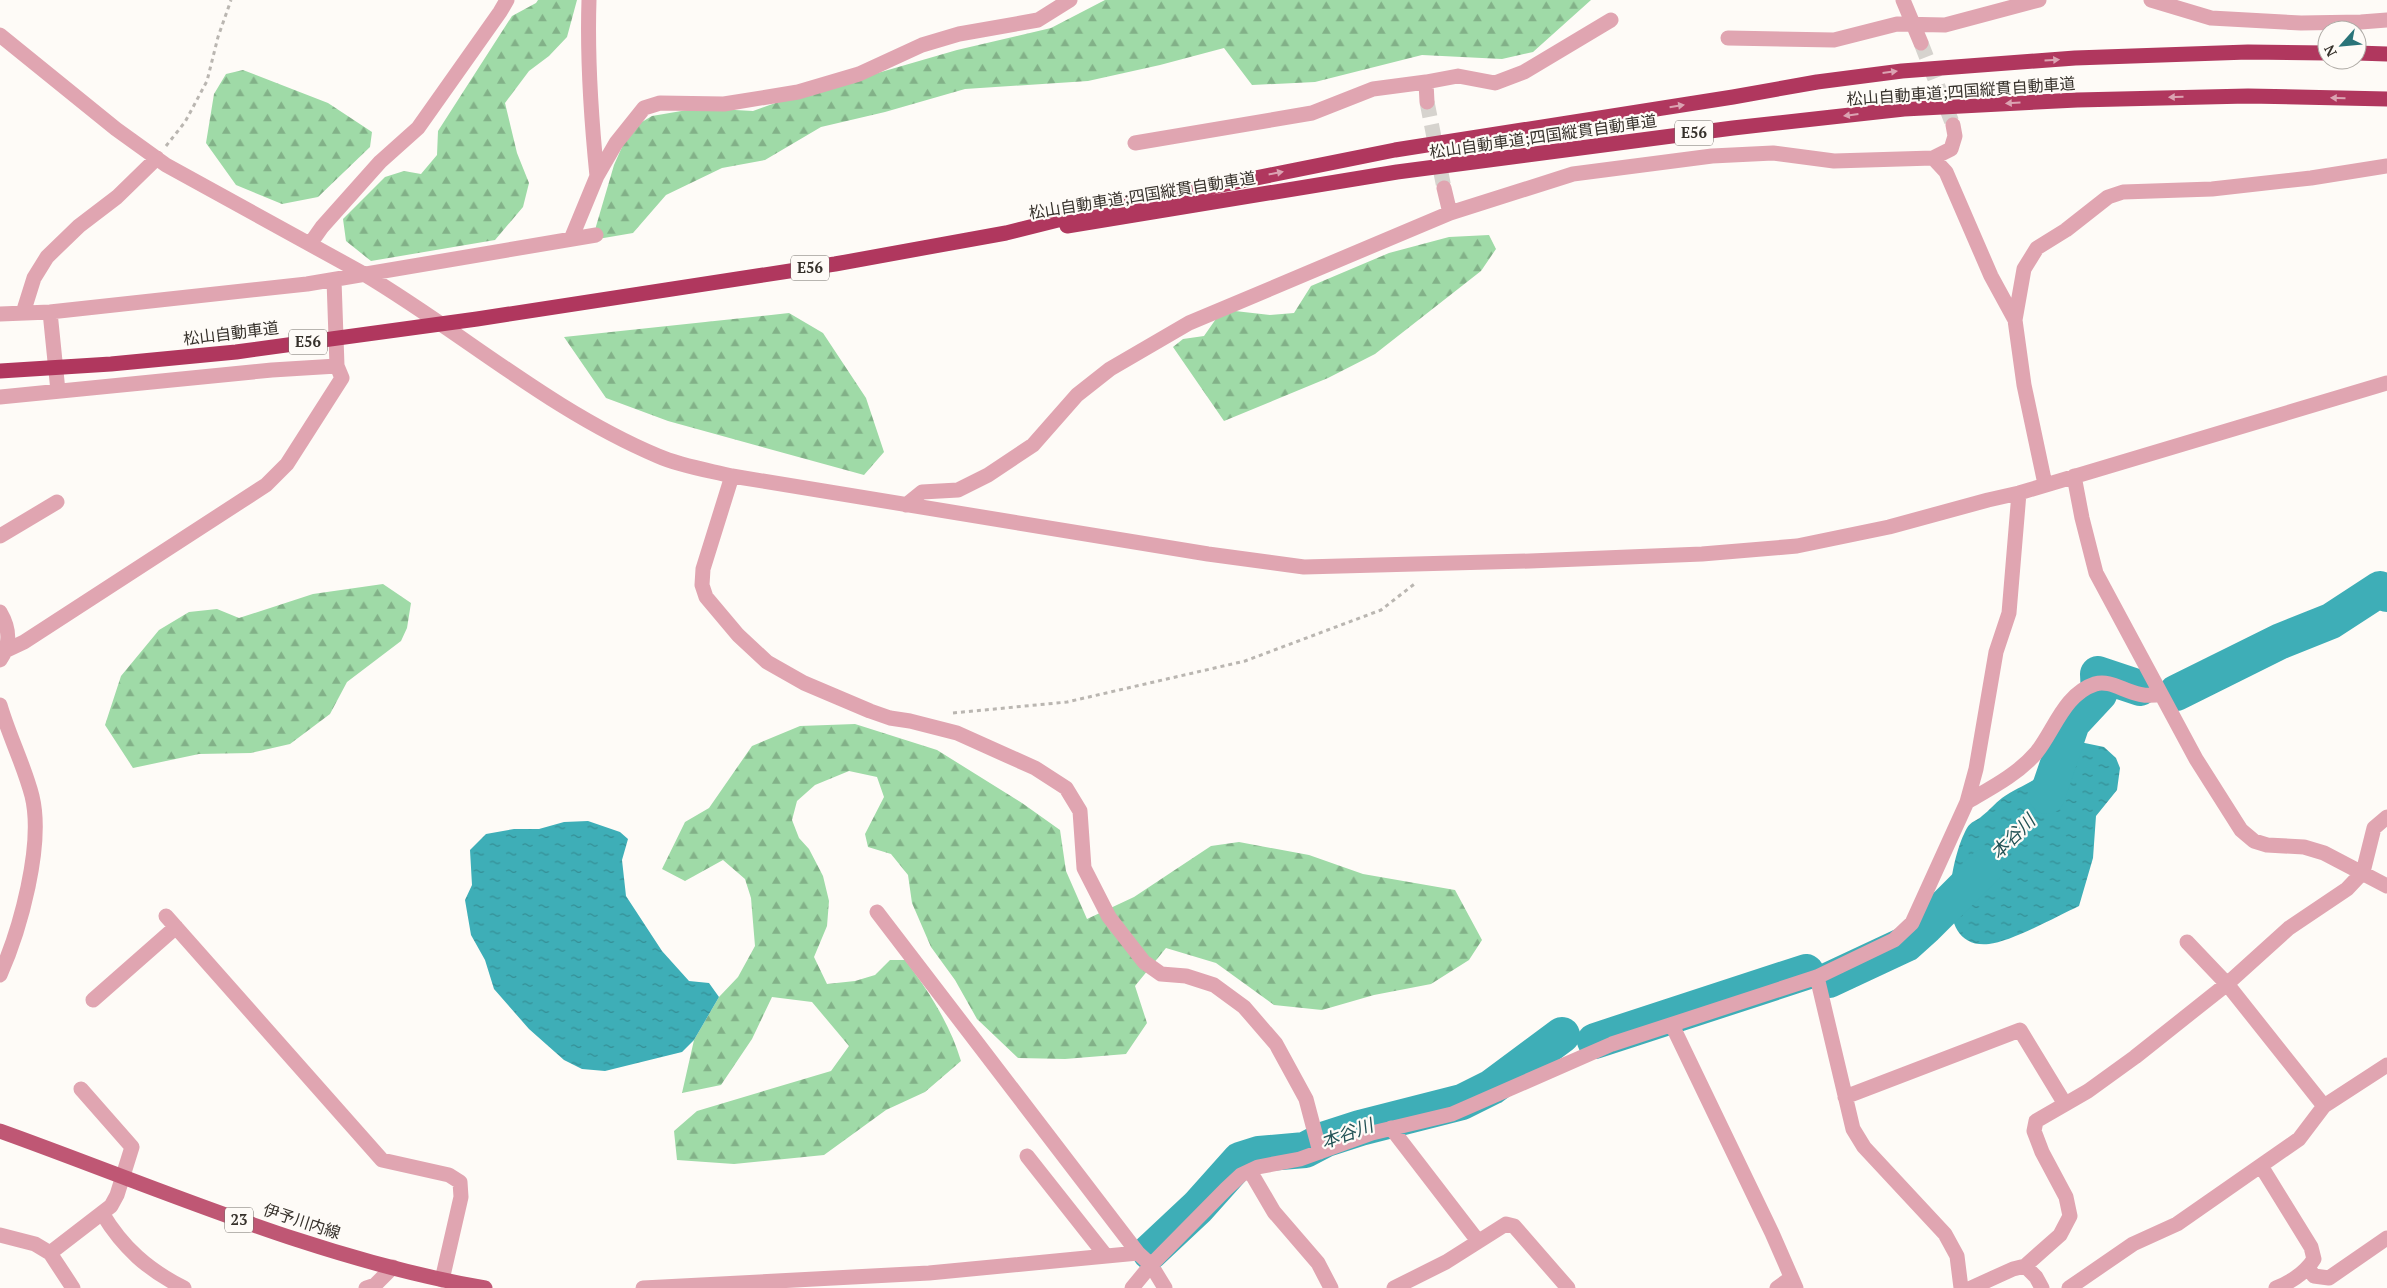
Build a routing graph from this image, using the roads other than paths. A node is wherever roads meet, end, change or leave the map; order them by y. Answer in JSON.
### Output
{"nodes":[{"id":1,"x":507,"y":0,"type":"edge"},
{"id":2,"x":589,"y":0,"type":"edge"},
{"id":3,"x":1070,"y":0,"type":"edge"},
{"id":4,"x":1903,"y":0,"type":"edge"},
{"id":5,"x":2039,"y":0,"type":"edge"},
{"id":6,"x":2151,"y":0,"type":"edge"},
{"id":7,"x":1611,"y":20,"type":"dead end"},
{"id":8,"x":2387,"y":20,"type":"edge"},
{"id":9,"x":1914,"y":26,"type":"junction"},
{"id":10,"x":0,"y":35,"type":"edge"},
{"id":11,"x":1728,"y":38,"type":"dead end"},
{"id":12,"x":1921,"y":43,"type":"tunnel mouth"},
{"id":13,"x":2317,"y":53,"type":"edge"},
{"id":14,"x":2367,"y":53,"type":"edge"},
{"id":15,"x":2387,"y":54,"type":"edge"},
{"id":16,"x":1426,"y":82,"type":"junction"},
{"id":17,"x":2387,"y":99,"type":"edge"},
{"id":18,"x":1427,"y":102,"type":"tunnel mouth"},
{"id":19,"x":1953,"y":125,"type":"tunnel mouth"},
{"id":20,"x":1135,"y":143,"type":"dead end"},
{"id":21,"x":157,"y":158,"type":"junction"},
{"id":22,"x":1933,"y":158,"type":"junction"},
{"id":23,"x":2387,"y":166,"type":"edge"},
{"id":24,"x":597,"y":176,"type":"junction"},
{"id":25,"x":1444,"y":188,"type":"tunnel mouth"},
{"id":26,"x":1450,"y":213,"type":"junction"},
{"id":27,"x":1006,"y":233,"type":"junction"},
{"id":28,"x":596,"y":235,"type":"dead end"},
{"id":29,"x":571,"y":239,"type":"junction"},
{"id":30,"x":310,"y":244,"type":"junction"},
{"id":31,"x":364,"y":274,"type":"junction"},
{"id":32,"x":334,"y":280,"type":"junction"},
{"id":33,"x":614,"y":298,"type":"joint"},
{"id":34,"x":50,"y":312,"type":"junction"},
{"id":35,"x":0,"y":314,"type":"edge"},
{"id":36,"x":23,"y":314,"type":"junction"},
{"id":37,"x":2015,"y":320,"type":"junction"},
{"id":38,"x":337,"y":366,"type":"junction"},
{"id":39,"x":0,"y":371,"type":"edge"},
{"id":40,"x":2387,"y":383,"type":"edge"},
{"id":41,"x":58,"y":391,"type":"junction"},
{"id":42,"x":0,"y":397,"type":"edge"},
{"id":43,"x":732,"y":476,"type":"junction"},
{"id":44,"x":2074,"y":476,"type":"junction"},
{"id":45,"x":2045,"y":484,"type":"junction"},
{"id":46,"x":2019,"y":493,"type":"junction"},
{"id":47,"x":57,"y":502,"type":"dead end"},
{"id":48,"x":906,"y":505,"type":"junction"},
{"id":49,"x":0,"y":536,"type":"edge"},
{"id":50,"x":0,"y":612,"type":"edge"},
{"id":51,"x":4,"y":655,"type":"edge"},
{"id":52,"x":2161,"y":694,"type":"junction"},
{"id":53,"x":0,"y":705,"type":"edge"},
{"id":54,"x":1967,"y":802,"type":"junction"},
{"id":55,"x":2387,"y":817,"type":"edge"},
{"id":56,"x":2363,"y":872,"type":"junction"},
{"id":57,"x":2387,"y":886,"type":"edge"},
{"id":58,"x":877,"y":912,"type":"dead end"},
{"id":59,"x":166,"y":916,"type":"dead end"},
{"id":60,"x":176,"y":928,"type":"junction"},
{"id":61,"x":2187,"y":942,"type":"dead end"},
{"id":62,"x":0,"y":975,"type":"edge"},
{"id":63,"x":1817,"y":977,"type":"junction"},
{"id":64,"x":2227,"y":984,"type":"junction"},
{"id":65,"x":93,"y":1000,"type":"dead end"},
{"id":66,"x":1672,"y":1025,"type":"junction"},
{"id":67,"x":2387,"y":1065,"type":"edge"},
{"id":68,"x":81,"y":1089,"type":"dead end"},
{"id":69,"x":1845,"y":1097,"type":"junction"},
{"id":70,"x":2065,"y":1104,"type":"junction"},
{"id":71,"x":2324,"y":1106,"type":"junction"},
{"id":72,"x":1391,"y":1128,"type":"junction"},
{"id":73,"x":0,"y":1131,"type":"edge"},
{"id":74,"x":1320,"y":1152,"type":"junction"},
{"id":75,"x":1027,"y":1156,"type":"dead end"},
{"id":76,"x":2260,"y":1166,"type":"junction"},
{"id":77,"x":1250,"y":1171,"type":"junction"},
{"id":78,"x":121,"y":1176,"type":"junction"},
{"id":79,"x":102,"y":1213,"type":"junction"},
{"id":80,"x":0,"y":1235,"type":"edge"},
{"id":81,"x":2387,"y":1238,"type":"edge"},
{"id":82,"x":1478,"y":1241,"type":"junction"},
{"id":83,"x":50,"y":1253,"type":"junction"},
{"id":84,"x":1138,"y":1253,"type":"junction"},
{"id":85,"x":1106,"y":1256,"type":"junction"},
{"id":86,"x":1150,"y":1265,"type":"junction"},
{"id":87,"x":2025,"y":1266,"type":"junction"},
{"id":88,"x":393,"y":1267,"type":"junction"},
{"id":89,"x":2308,"y":1268,"type":"junction"},
{"id":90,"x":1793,"y":1283,"type":"edge"},
{"id":91,"x":449,"y":1284,"type":"edge"},
{"id":92,"x":74,"y":1288,"type":"edge"},
{"id":93,"x":184,"y":1288,"type":"edge"},
{"id":94,"x":366,"y":1288,"type":"edge"},
{"id":95,"x":485,"y":1288,"type":"edge"},
{"id":96,"x":643,"y":1288,"type":"edge"},
{"id":97,"x":1132,"y":1288,"type":"edge"},
{"id":98,"x":1165,"y":1288,"type":"edge"},
{"id":99,"x":1331,"y":1288,"type":"edge"},
{"id":100,"x":1394,"y":1288,"type":"edge"},
{"id":101,"x":1568,"y":1288,"type":"edge"},
{"id":102,"x":1777,"y":1288,"type":"edge"},
{"id":103,"x":1961,"y":1288,"type":"edge"},
{"id":104,"x":1972,"y":1288,"type":"edge"},
{"id":105,"x":2042,"y":1288,"type":"edge"},
{"id":106,"x":2069,"y":1288,"type":"edge"},
{"id":107,"x":2276,"y":1288,"type":"edge"}],
"edges":[{"from":1,"to":30,"type":"street"},
{"from":2,"to":24,"type":"street"},
{"from":3,"to":24,"type":"street"},
{"from":4,"to":9,"type":"street"},
{"from":5,"to":9,"type":"street"},
{"from":6,"to":8,"type":"street"},
{"from":7,"to":16,"type":"street"},
{"from":9,"to":11,"type":"street"},
{"from":9,"to":12,"type":"street"},
{"from":10,"to":21,"type":"street"},
{"from":27,"to":13,"type":"highway","name":"松山自動車道;四国縦貫自動車道","number":"E56","one_way":true},
{"from":14,"to":15,"type":"highway"},
{"from":16,"to":18,"type":"street"},
{"from":16,"to":20,"type":"street"},
{"from":17,"to":27,"type":"highway","name":"松山自動車道;四国縦貫自動車道","number":"E56","one_way":true},
{"from":19,"to":22,"type":"street"},
{"from":21,"to":30,"type":"street"},
{"from":21,"to":36,"type":"street"},
{"from":22,"to":26,"type":"street"},
{"from":22,"to":37,"type":"street"},
{"from":23,"to":37,"type":"street"},
{"from":24,"to":29,"type":"street"},
{"from":25,"to":26,"type":"street"},
{"from":26,"to":48,"type":"street"},
{"from":27,"to":33,"type":"highway","name":"松山自動車道;四国縦貫自動車道","number":"E56"},
{"from":28,"to":29,"type":"street"},
{"from":29,"to":31,"type":"street"},
{"from":30,"to":31,"type":"street"},
{"from":31,"to":32,"type":"street"},
{"from":31,"to":43,"type":"street"},
{"from":32,"to":34,"type":"street"},
{"from":32,"to":38,"type":"street"},
{"from":33,"to":39,"type":"highway","name":"松山自動車道","number":"E56"},
{"from":34,"to":36,"type":"street"},
{"from":34,"to":41,"type":"street"},
{"from":35,"to":36,"type":"street"},
{"from":37,"to":45,"type":"street"},
{"from":38,"to":41,"type":"street"},
{"from":38,"to":51,"type":"street"},
{"from":40,"to":44,"type":"street"},
{"from":41,"to":42,"type":"street"},
{"from":43,"to":48,"type":"street"},
{"from":43,"to":74,"type":"street"},
{"from":44,"to":45,"type":"street"},
{"from":44,"to":52,"type":"street"},
{"from":45,"to":46,"type":"street"},
{"from":46,"to":48,"type":"street"},
{"from":46,"to":54,"type":"street"},
{"from":47,"to":49,"type":"street"},
{"from":50,"to":51,"type":"street"},
{"from":52,"to":54,"type":"street"},
{"from":52,"to":56,"type":"street"},
{"from":53,"to":62,"type":"street"},
{"from":54,"to":63,"type":"street"},
{"from":55,"to":56,"type":"street"},
{"from":56,"to":57,"type":"street"},
{"from":56,"to":64,"type":"street"},
{"from":58,"to":84,"type":"street"},
{"from":59,"to":60,"type":"street"},
{"from":60,"to":65,"type":"street"},
{"from":60,"to":91,"type":"street"},
{"from":61,"to":64,"type":"street"},
{"from":63,"to":66,"type":"street"},
{"from":63,"to":69,"type":"street"},
{"from":64,"to":70,"type":"street"},
{"from":64,"to":71,"type":"street"},
{"from":66,"to":72,"type":"street"},
{"from":66,"to":90,"type":"street"},
{"from":67,"to":71,"type":"street"},
{"from":68,"to":78,"type":"street"},
{"from":69,"to":70,"type":"street"},
{"from":69,"to":103,"type":"street"},
{"from":70,"to":87,"type":"street"},
{"from":71,"to":76,"type":"street"},
{"from":72,"to":74,"type":"street"},
{"from":72,"to":82,"type":"street"},
{"from":73,"to":78,"type":"main road","name":"伊予川内線","number":"23"},
{"from":74,"to":77,"type":"street"},
{"from":75,"to":85,"type":"street"},
{"from":76,"to":89,"type":"street"},
{"from":76,"to":106,"type":"street"},
{"from":77,"to":86,"type":"street"},
{"from":77,"to":99,"type":"street"},
{"from":78,"to":79,"type":"street"},
{"from":78,"to":88,"type":"main road","name":"伊予川内線","number":"23"},
{"from":79,"to":83,"type":"street"},
{"from":79,"to":93,"type":"street"},
{"from":80,"to":83,"type":"street"},
{"from":81,"to":89,"type":"street"},
{"from":82,"to":100,"type":"street"},
{"from":82,"to":101,"type":"street"},
{"from":83,"to":92,"type":"street"},
{"from":84,"to":85,"type":"street"},
{"from":84,"to":86,"type":"street"},
{"from":85,"to":96,"type":"street"},
{"from":86,"to":97,"type":"street"},
{"from":86,"to":98,"type":"street"},
{"from":87,"to":104,"type":"street"},
{"from":87,"to":105,"type":"street"},
{"from":88,"to":91,"type":"main road","name":"伊予川内線","number":"23"},
{"from":88,"to":94,"type":"street"},
{"from":89,"to":107,"type":"street"},
{"from":90,"to":102,"type":"street"},
{"from":91,"to":95,"type":"main road","name":"伊予川内線","number":"23"}]}
